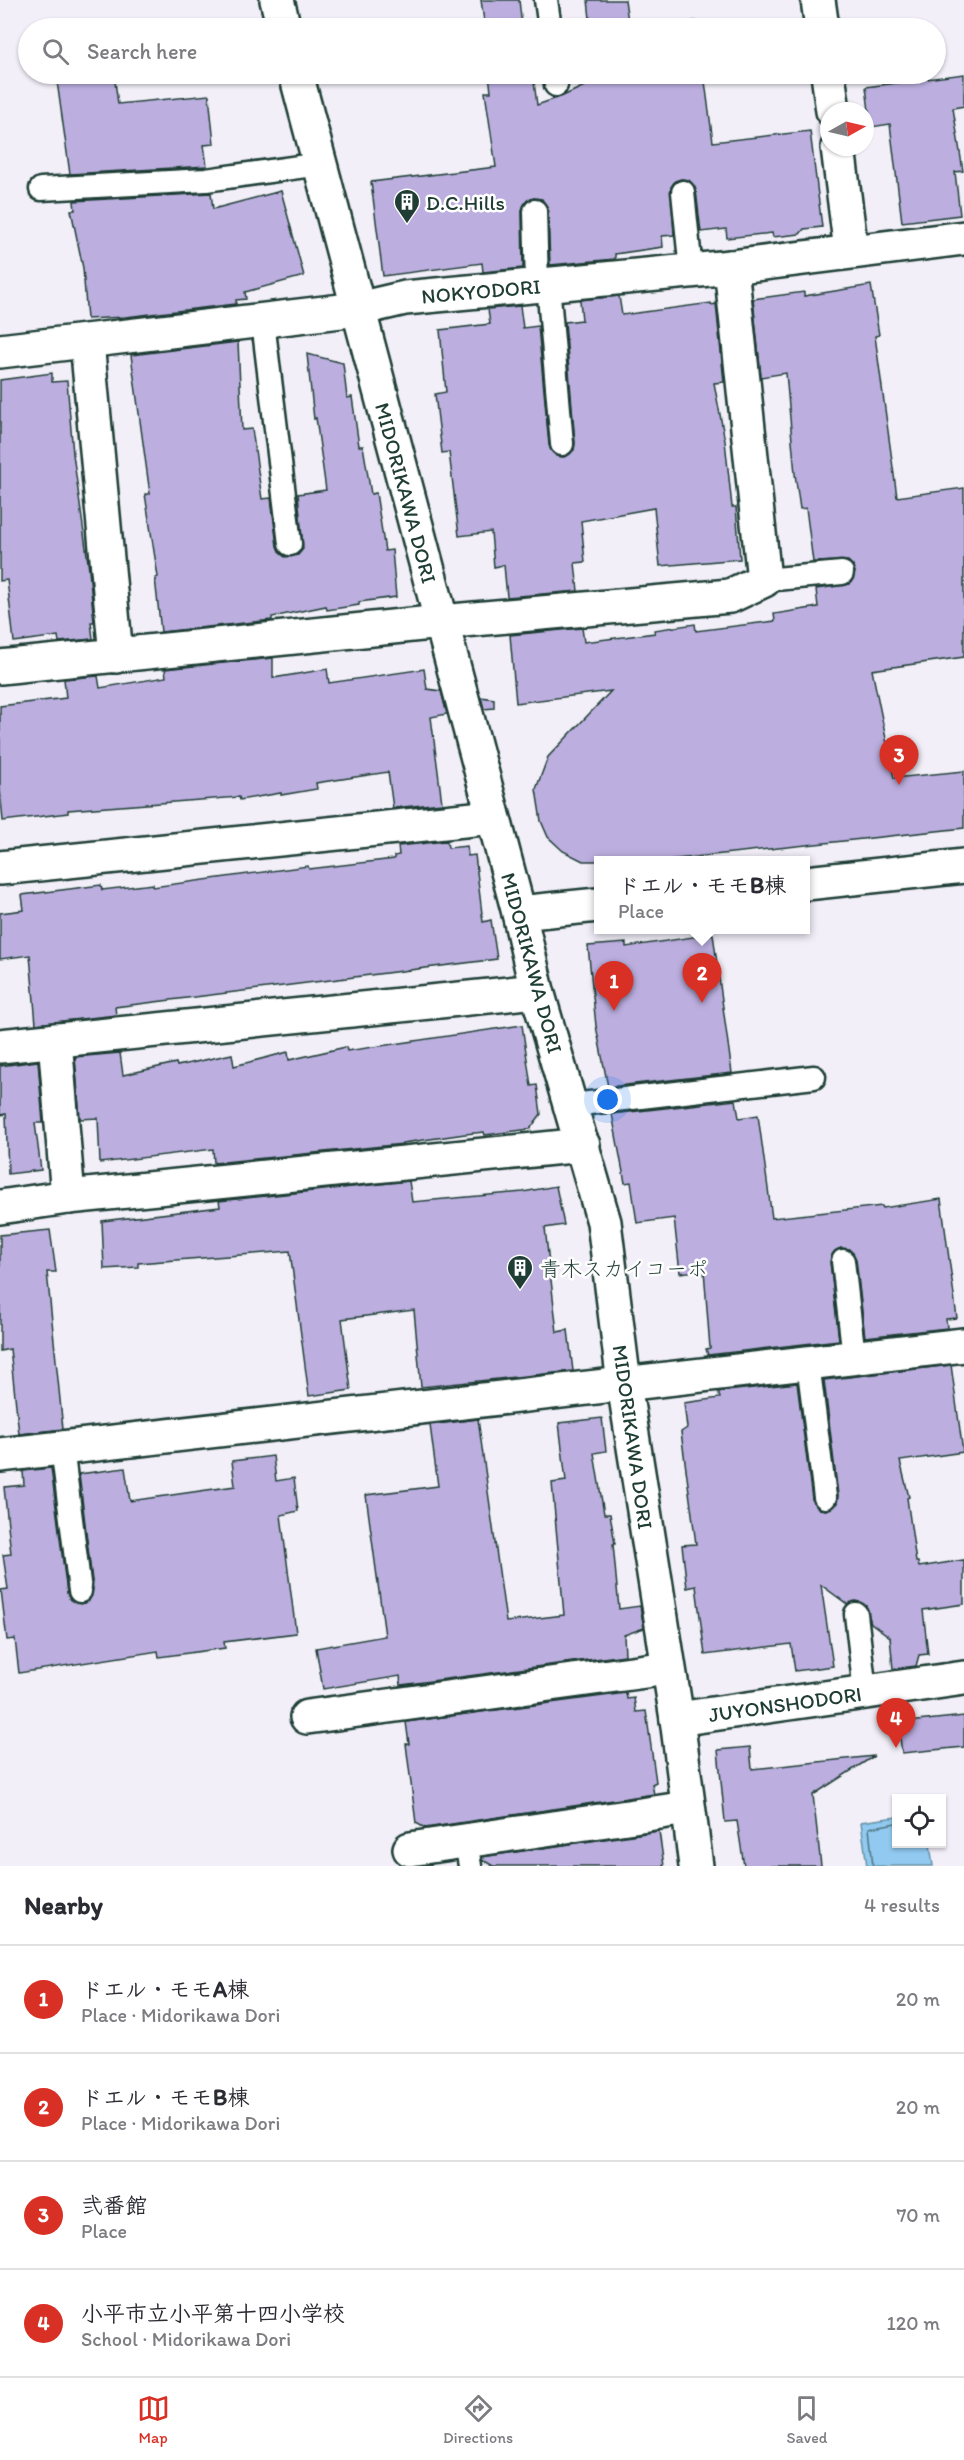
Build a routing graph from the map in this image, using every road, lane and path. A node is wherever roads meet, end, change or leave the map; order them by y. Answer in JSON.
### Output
{"nodes":[{"id":1,"x":277,"y":0,"type":"edge"},
{"id":2,"x":546,"y":0,"type":"edge"},
{"id":3,"x":818,"y":0,"type":"edge"},
{"id":4,"x":282,"y":18,"type":"edge"},
{"id":5,"x":549,"y":18,"type":"edge"},
{"id":6,"x":821,"y":18,"type":"edge"},
{"id":7,"x":299,"y":84,"type":"edge"},
{"id":8,"x":829,"y":84,"type":"edge"},
{"id":9,"x":832,"y":102,"type":"edge"},
{"id":10,"x":839,"y":156,"type":"edge"},
{"id":11,"x":320,"y":164,"type":"junction"},
{"id":12,"x":41,"y":189,"type":"dead end"},
{"id":13,"x":683,"y":192,"type":"dead end"},
{"id":14,"x":535,"y":211,"type":"dead end"},
{"id":15,"x":964,"y":238,"type":"edge"},
{"id":16,"x":852,"y":251,"type":"junction"},
{"id":17,"x":731,"y":267,"type":"junction"},
{"id":18,"x":691,"y":271,"type":"junction"},
{"id":19,"x":542,"y":285,"type":"junction"},
{"id":20,"x":358,"y":309,"type":"junction"},
{"id":21,"x":264,"y":322,"type":"junction"},
{"id":22,"x":87,"y":342,"type":"junction"},
{"id":23,"x":0,"y":351,"type":"edge"},
{"id":24,"x":562,"y":444,"type":"dead end"},
{"id":25,"x":290,"y":544,"type":"dead end"},
{"id":26,"x":842,"y":573,"type":"dead end"},
{"id":27,"x":764,"y":580,"type":"junction"},
{"id":28,"x":441,"y":622,"type":"junction"},
{"id":29,"x":116,"y":656,"type":"junction"},
{"id":30,"x":0,"y":667,"type":"edge"},
{"id":31,"x":493,"y":817,"type":"junction"},
{"id":32,"x":964,"y":866,"type":"edge"},
{"id":33,"x":0,"y":868,"type":"edge"},
{"id":34,"x":810,"y":883,"type":"edge"},
{"id":35,"x":594,"y":905,"type":"edge"},
{"id":36,"x":519,"y":913,"type":"junction"},
{"id":37,"x":537,"y":991,"type":"junction"},
{"id":38,"x":55,"y":1040,"type":"junction"},
{"id":39,"x":0,"y":1046,"type":"edge"},
{"id":40,"x":814,"y":1077,"type":"dead end"},
{"id":41,"x":572,"y":1105,"type":"junction"},
{"id":42,"x":583,"y":1145,"type":"junction"},
{"id":43,"x":68,"y":1197,"type":"junction"},
{"id":44,"x":0,"y":1207,"type":"edge"},
{"id":45,"x":843,"y":1262,"type":"dead end"},
{"id":46,"x":964,"y":1345,"type":"edge"},
{"id":47,"x":854,"y":1358,"type":"junction"},
{"id":48,"x":808,"y":1363,"type":"junction"},
{"id":49,"x":624,"y":1384,"type":"junction"},
{"id":50,"x":62,"y":1447,"type":"junction"},
{"id":51,"x":0,"y":1455,"type":"edge"},
{"id":52,"x":825,"y":1497,"type":"dead end"},
{"id":53,"x":80,"y":1591,"type":"dead end"},
{"id":54,"x":856,"y":1614,"type":"dead end"},
{"id":55,"x":668,"y":1668,"type":"junction"},
{"id":56,"x":964,"y":1678,"type":"edge"},
{"id":57,"x":865,"y":1692,"type":"junction"},
{"id":58,"x":307,"y":1717,"type":"dead end"},
{"id":59,"x":677,"y":1719,"type":"junction"},
{"id":60,"x":688,"y":1808,"type":"junction"},
{"id":61,"x":410,"y":1849,"type":"dead end"},
{"id":62,"x":468,"y":1853,"type":"edge"},
{"id":63,"x":696,"y":1866,"type":"edge"}],
"edges":[{"from":1,"to":4,"type":"street"},
{"from":2,"to":5,"type":"lane"},
{"from":3,"to":6,"type":"street"},
{"from":7,"to":11,"type":"street","name":"MIDORIKAWA DORI"},
{"from":8,"to":9,"type":"street"},
{"from":10,"to":16,"type":"street"},
{"from":11,"to":12,"type":"lane"},
{"from":11,"to":20,"type":"street","name":"MIDORIKAWA DORI"},
{"from":13,"to":18,"type":"lane"},
{"from":14,"to":19,"type":"lane"},
{"from":15,"to":16,"type":"street","name":"NOKYODORI"},
{"from":16,"to":17,"type":"street","name":"NOKYODORI"},
{"from":17,"to":18,"type":"street","name":"NOKYODORI"},
{"from":17,"to":27,"type":"street"},
{"from":18,"to":19,"type":"street","name":"NOKYODORI"},
{"from":19,"to":20,"type":"street","name":"NOKYODORI"},
{"from":19,"to":24,"type":"lane"},
{"from":20,"to":21,"type":"street","name":"NOKYODORI"},
{"from":20,"to":28,"type":"street","name":"MIDORIKAWA DORI"},
{"from":21,"to":22,"type":"street","name":"NOKYODORI"},
{"from":21,"to":25,"type":"lane"},
{"from":22,"to":23,"type":"street","name":"NOKYODORI"},
{"from":22,"to":29,"type":"street"},
{"from":26,"to":27,"type":"lane"},
{"from":27,"to":28,"type":"street"},
{"from":28,"to":29,"type":"street"},
{"from":28,"to":31,"type":"street","name":"MIDORIKAWA DORI"},
{"from":29,"to":30,"type":"street"},
{"from":31,"to":33,"type":"street"},
{"from":31,"to":36,"type":"street","name":"MIDORIKAWA DORI"},
{"from":32,"to":34,"type":"street"},
{"from":35,"to":36,"type":"street"},
{"from":36,"to":37,"type":"street","name":"MIDORIKAWA DORI"},
{"from":37,"to":38,"type":"street"},
{"from":37,"to":41,"type":"street","name":"MIDORIKAWA DORI"},
{"from":38,"to":39,"type":"street"},
{"from":38,"to":43,"type":"street"},
{"from":40,"to":41,"type":"lane"},
{"from":41,"to":42,"type":"street","name":"MIDORIKAWA DORI"},
{"from":42,"to":43,"type":"street"},
{"from":42,"to":49,"type":"street","name":"MIDORIKAWA DORI"},
{"from":43,"to":44,"type":"street"},
{"from":45,"to":47,"type":"lane"},
{"from":46,"to":47,"type":"street"},
{"from":47,"to":48,"type":"street"},
{"from":48,"to":49,"type":"street"},
{"from":48,"to":52,"type":"lane"},
{"from":49,"to":50,"type":"street"},
{"from":49,"to":55,"type":"street","name":"MIDORIKAWA DORI"},
{"from":50,"to":51,"type":"street"},
{"from":50,"to":53,"type":"lane"},
{"from":54,"to":57,"type":"lane"},
{"from":55,"to":58,"type":"street"},
{"from":55,"to":59,"type":"street","name":"MIDORIKAWA DORI"},
{"from":56,"to":57,"type":"street","name":"JUYONSHODORI"},
{"from":57,"to":59,"type":"street","name":"JUYONSHODORI"},
{"from":59,"to":60,"type":"street","name":"MIDORIKAWA DORI"},
{"from":60,"to":62,"type":"street"},
{"from":60,"to":63,"type":"street","name":"MIDORIKAWA DORI"},
{"from":61,"to":62,"type":"street"}]}
